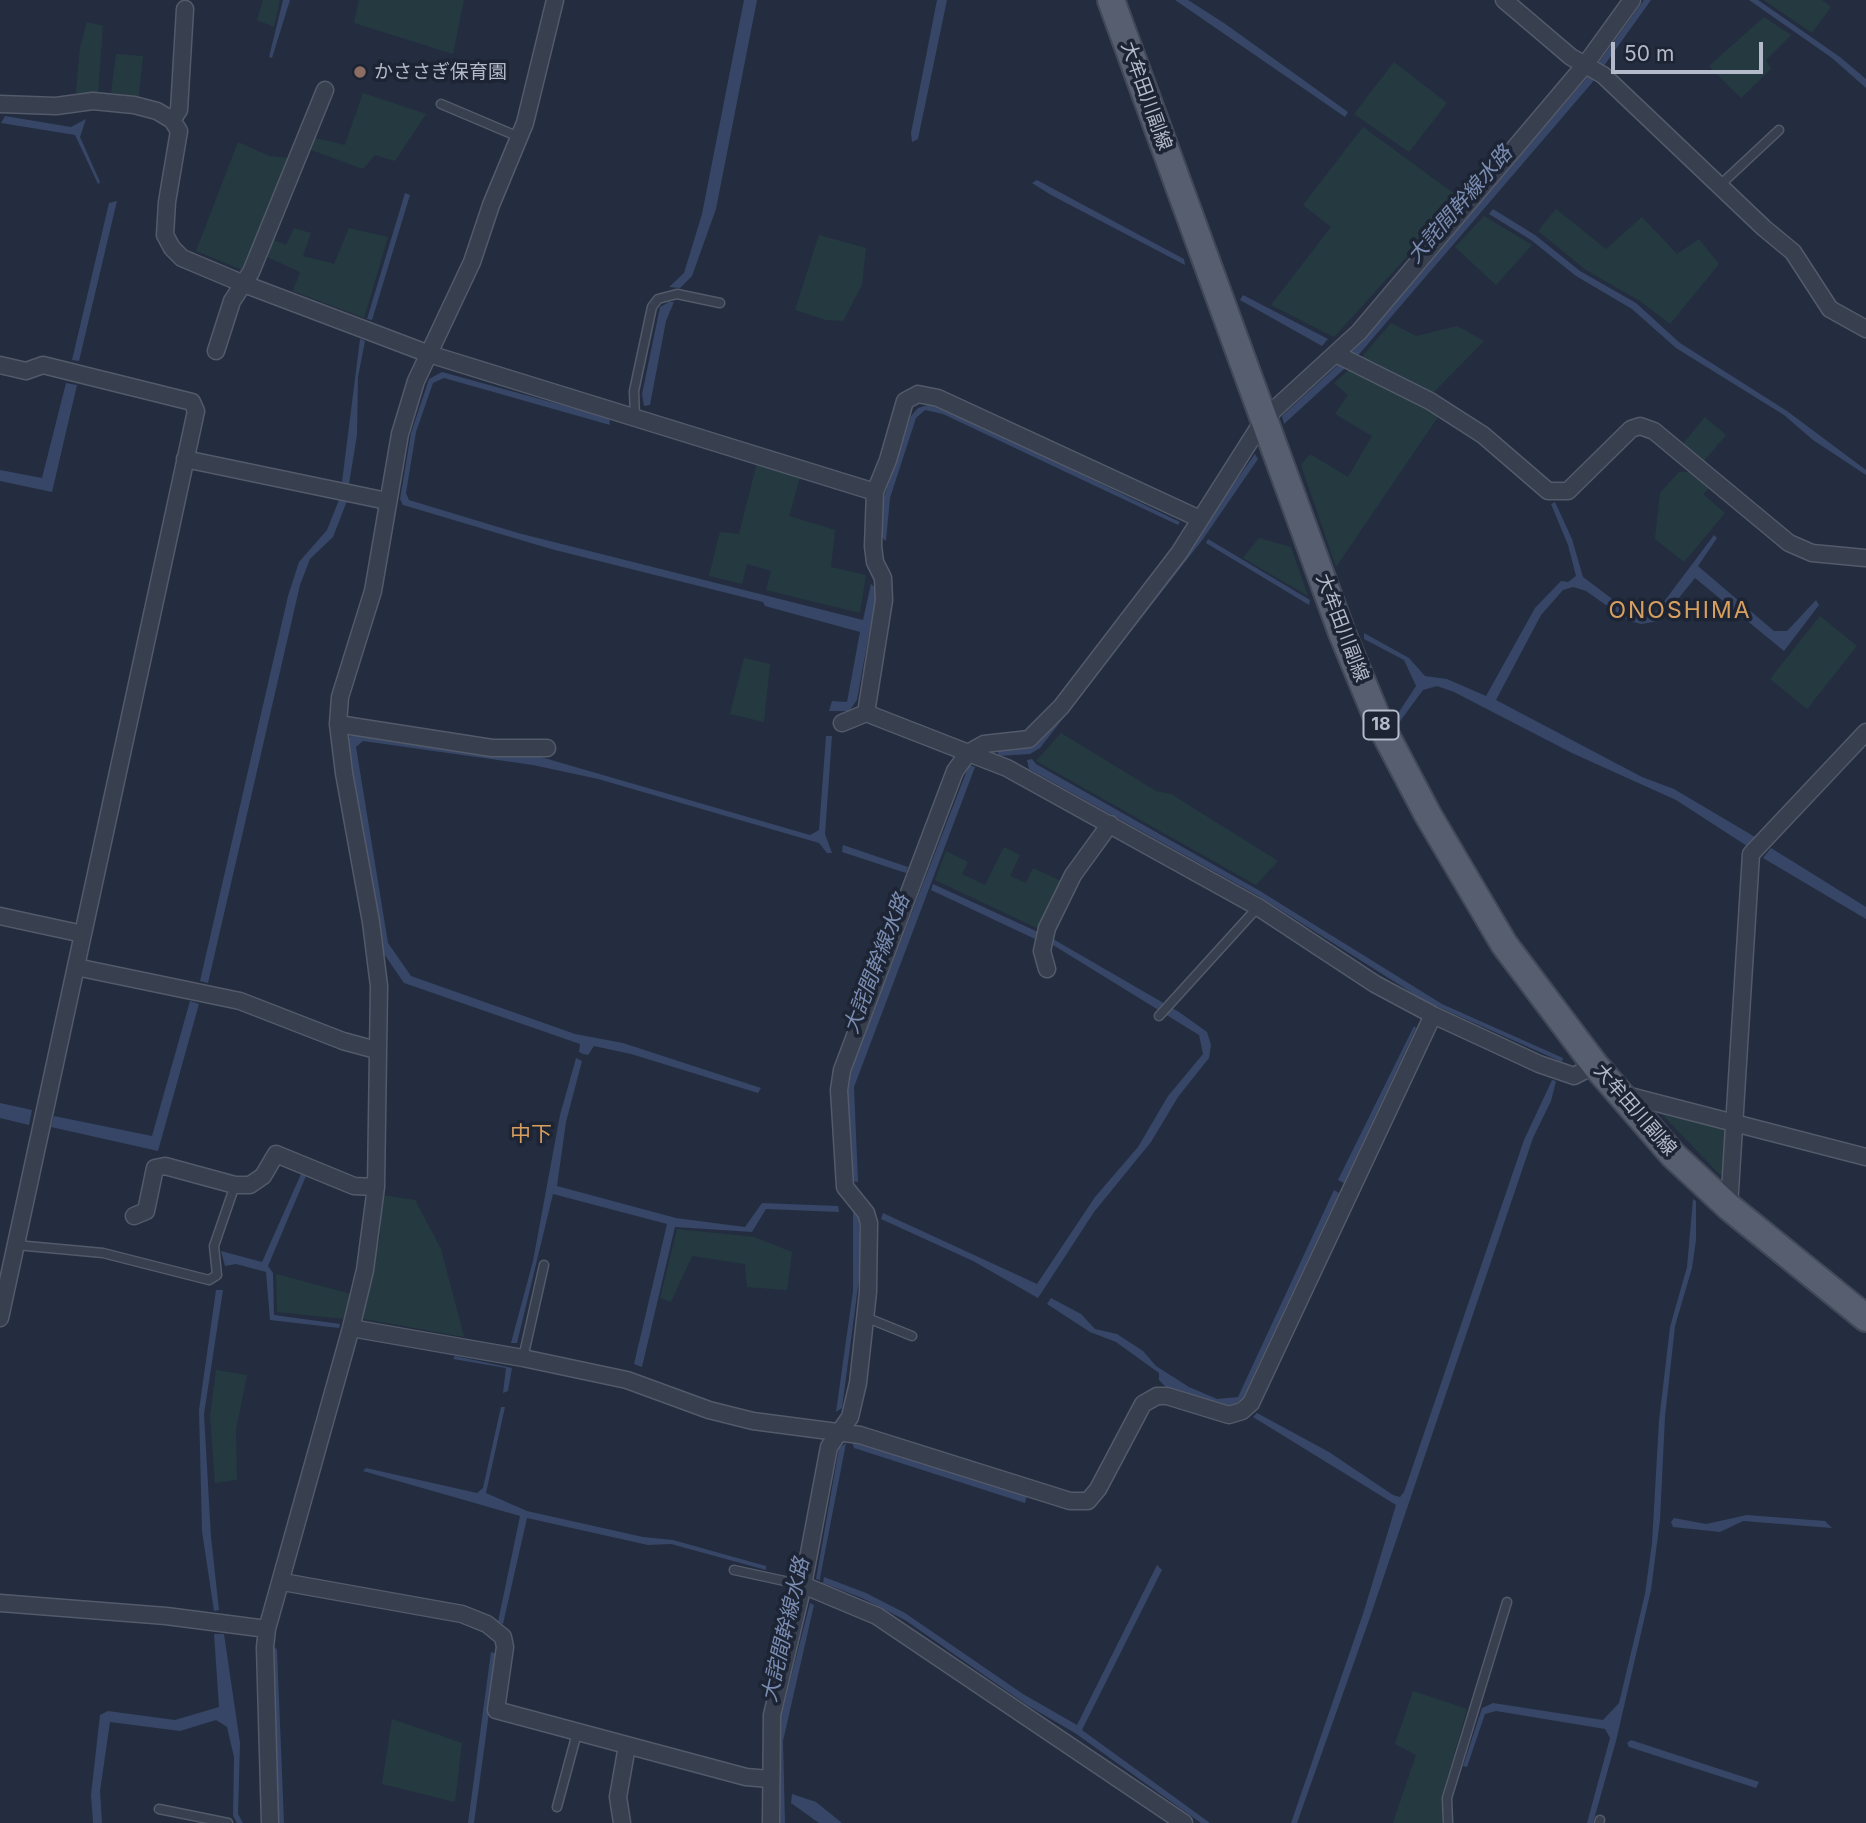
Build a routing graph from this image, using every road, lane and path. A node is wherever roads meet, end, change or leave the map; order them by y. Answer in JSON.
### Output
{"nodes":[{"id":1,"x":555,"y":0,"type":"edge"},
{"id":2,"x":1504,"y":0,"type":"edge"},
{"id":3,"x":1632,"y":0,"type":"edge"},
{"id":4,"x":1116,"y":2,"type":"edge"},
{"id":5,"x":185,"y":9,"type":"dead end"},
{"id":6,"x":1585,"y":65,"type":"junction"},
{"id":7,"x":325,"y":89,"type":"dead end"},
{"id":8,"x":0,"y":104,"type":"edge"},
{"id":9,"x":441,"y":104,"type":"dead end"},
{"id":10,"x":172,"y":120,"type":"junction"},
{"id":11,"x":1779,"y":130,"type":"dead end"},
{"id":12,"x":519,"y":137,"type":"junction"},
{"id":13,"x":1719,"y":186,"type":"junction"},
{"id":14,"x":244,"y":284,"type":"junction"},
{"id":15,"x":720,"y":303,"type":"dead end"},
{"id":16,"x":1866,"y":329,"type":"edge"},
{"id":17,"x":216,"y":351,"type":"dead end"},
{"id":18,"x":429,"y":354,"type":"junction"},
{"id":19,"x":1336,"y":354,"type":"junction"},
{"id":20,"x":1,"y":370,"type":"edge"},
{"id":21,"x":635,"y":418,"type":"junction"},
{"id":22,"x":1264,"y":419,"type":"junction"},
{"id":23,"x":185,"y":459,"type":"junction"},
{"id":24,"x":875,"y":492,"type":"junction"},
{"id":25,"x":387,"y":501,"type":"junction"},
{"id":26,"x":1200,"y":519,"type":"junction"},
{"id":27,"x":1866,"y":558,"type":"edge"},
{"id":28,"x":866,"y":713,"type":"junction"},
{"id":29,"x":842,"y":723,"type":"dead end"},
{"id":30,"x":338,"y":724,"type":"junction"},
{"id":31,"x":1866,"y":732,"type":"edge"},
{"id":32,"x":547,"y":748,"type":"dead end"},
{"id":33,"x":968,"y":753,"type":"junction"},
{"id":34,"x":1110,"y":824,"type":"junction"},
{"id":35,"x":1258,"y":907,"type":"junction"},
{"id":36,"x":0,"y":916,"type":"edge"},
{"id":37,"x":83,"y":934,"type":"junction"},
{"id":38,"x":76,"y":967,"type":"junction"},
{"id":39,"x":1047,"y":969,"type":"dead end"},
{"id":40,"x":1433,"y":1015,"type":"junction"},
{"id":41,"x":1159,"y":1017,"type":"dead end"},
{"id":42,"x":376,"y":1050,"type":"junction"},
{"id":43,"x":1595,"y":1065,"type":"junction"},
{"id":44,"x":1620,"y":1093,"type":"junction"},
{"id":45,"x":1735,"y":1121,"type":"junction"},
{"id":46,"x":1866,"y":1157,"type":"edge"},
{"id":47,"x":235,"y":1185,"type":"junction"},
{"id":48,"x":376,"y":1187,"type":"junction"},
{"id":49,"x":1729,"y":1207,"type":"junction"},
{"id":50,"x":134,"y":1216,"type":"dead end"},
{"id":51,"x":16,"y":1245,"type":"junction"},
{"id":52,"x":544,"y":1265,"type":"dead end"},
{"id":53,"x":865,"y":1317,"type":"junction"},
{"id":54,"x":0,"y":1318,"type":"edge"},
{"id":55,"x":1866,"y":1318,"type":"edge"},
{"id":56,"x":351,"y":1328,"type":"junction"},
{"id":57,"x":912,"y":1335,"type":"dead end"},
{"id":58,"x":523,"y":1357,"type":"junction"},
{"id":59,"x":839,"y":1432,"type":"junction"},
{"id":60,"x":734,"y":1570,"type":"dead end"},
{"id":61,"x":283,"y":1582,"type":"junction"},
{"id":62,"x":803,"y":1585,"type":"junction"},
{"id":63,"x":1507,"y":1602,"type":"dead end"},
{"id":64,"x":0,"y":1603,"type":"edge"},
{"id":65,"x":267,"y":1629,"type":"junction"},
{"id":66,"x":578,"y":1734,"type":"junction"},
{"id":67,"x":627,"y":1746,"type":"junction"},
{"id":68,"x":769,"y":1779,"type":"junction"},
{"id":69,"x":557,"y":1807,"type":"dead end"},
{"id":70,"x":159,"y":1809,"type":"dead end"},
{"id":71,"x":228,"y":1823,"type":"edge"},
{"id":72,"x":270,"y":1823,"type":"edge"},
{"id":73,"x":622,"y":1823,"type":"edge"},
{"id":74,"x":771,"y":1823,"type":"edge"},
{"id":75,"x":1184,"y":1823,"type":"edge"},
{"id":76,"x":1448,"y":1823,"type":"edge"}],
"edges":[{"from":1,"to":12,"type":"street"},
{"from":2,"to":6,"type":"street"},
{"from":3,"to":6,"type":"street"},
{"from":4,"to":22,"type":"main road","name":"大牟田川副線","number":"18"},
{"from":5,"to":10,"type":"street"},
{"from":6,"to":13,"type":"street"},
{"from":6,"to":19,"type":"street"},
{"from":7,"to":14,"type":"street"},
{"from":8,"to":10,"type":"street"},
{"from":9,"to":12,"type":"lane"},
{"from":10,"to":14,"type":"street"},
{"from":11,"to":13,"type":"lane"},
{"from":12,"to":18,"type":"street"},
{"from":13,"to":16,"type":"street"},
{"from":14,"to":17,"type":"street"},
{"from":14,"to":18,"type":"street"},
{"from":15,"to":21,"type":"lane"},
{"from":18,"to":21,"type":"street"},
{"from":18,"to":25,"type":"street"},
{"from":19,"to":22,"type":"street"},
{"from":19,"to":27,"type":"street"},
{"from":20,"to":23,"type":"street"},
{"from":21,"to":24,"type":"street"},
{"from":22,"to":26,"type":"street"},
{"from":22,"to":43,"type":"main road","name":"大牟田川副線","number":"18"},
{"from":23,"to":25,"type":"street"},
{"from":23,"to":37,"type":"street"},
{"from":24,"to":26,"type":"street"},
{"from":24,"to":28,"type":"street"},
{"from":25,"to":30,"type":"street"},
{"from":26,"to":33,"type":"street"},
{"from":28,"to":29,"type":"street"},
{"from":28,"to":33,"type":"street"},
{"from":30,"to":32,"type":"street"},
{"from":30,"to":42,"type":"street"},
{"from":31,"to":45,"type":"street"},
{"from":33,"to":34,"type":"street"},
{"from":33,"to":53,"type":"street"},
{"from":34,"to":35,"type":"street"},
{"from":34,"to":39,"type":"street"},
{"from":35,"to":40,"type":"street"},
{"from":35,"to":41,"type":"lane"},
{"from":36,"to":37,"type":"street"},
{"from":37,"to":38,"type":"street"},
{"from":38,"to":42,"type":"street"},
{"from":38,"to":51,"type":"street"},
{"from":40,"to":43,"type":"street"},
{"from":40,"to":59,"type":"street"},
{"from":42,"to":48,"type":"street"},
{"from":43,"to":44,"type":"main road","name":"大牟田川副線","number":"18"},
{"from":44,"to":45,"type":"street"},
{"from":44,"to":49,"type":"main road","name":"大牟田川副線","number":"18"},
{"from":45,"to":46,"type":"street"},
{"from":45,"to":49,"type":"street"},
{"from":47,"to":48,"type":"street"},
{"from":47,"to":50,"type":"street"},
{"from":47,"to":51,"type":"lane"},
{"from":48,"to":56,"type":"street"},
{"from":49,"to":55,"type":"main road","name":"大牟田川副線","number":"18"},
{"from":51,"to":54,"type":"street"},
{"from":52,"to":58,"type":"lane"},
{"from":53,"to":57,"type":"lane"},
{"from":53,"to":59,"type":"street"},
{"from":56,"to":58,"type":"street"},
{"from":56,"to":61,"type":"street"},
{"from":58,"to":59,"type":"street"},
{"from":59,"to":62,"type":"street"},
{"from":60,"to":62,"type":"lane"},
{"from":61,"to":65,"type":"street"},
{"from":61,"to":66,"type":"street"},
{"from":62,"to":68,"type":"street"},
{"from":62,"to":75,"type":"street"},
{"from":63,"to":76,"type":"lane"},
{"from":64,"to":65,"type":"street"},
{"from":65,"to":72,"type":"street"},
{"from":66,"to":67,"type":"street"},
{"from":66,"to":69,"type":"lane"},
{"from":67,"to":68,"type":"street"},
{"from":67,"to":73,"type":"street"},
{"from":68,"to":74,"type":"street"},
{"from":70,"to":71,"type":"lane"}]}
